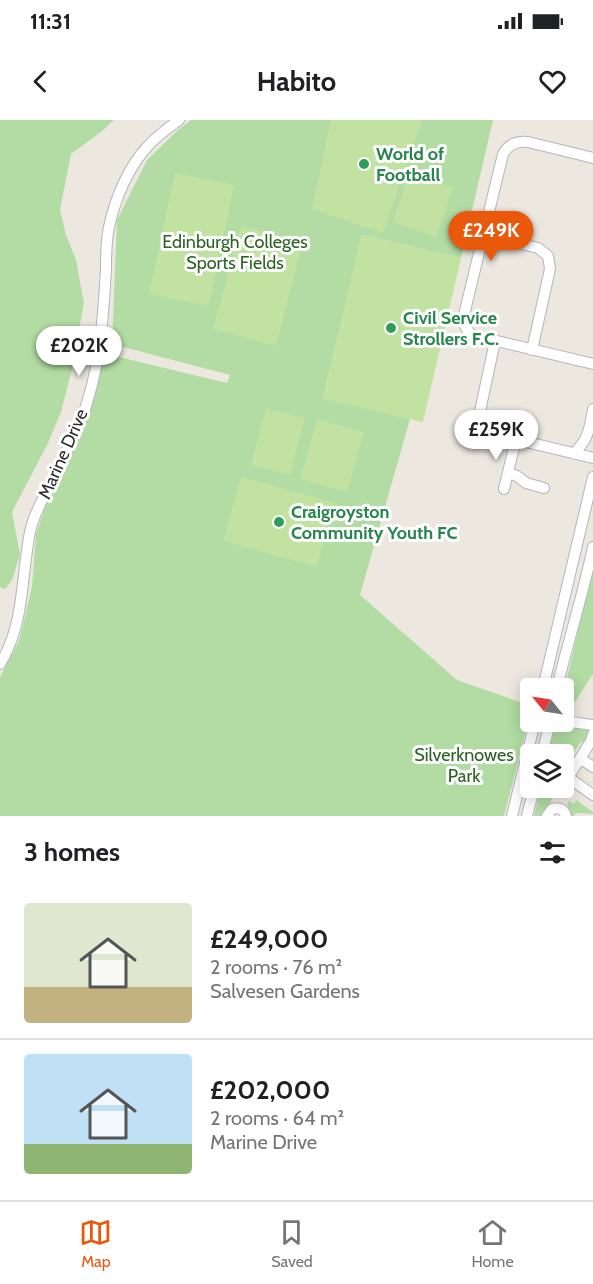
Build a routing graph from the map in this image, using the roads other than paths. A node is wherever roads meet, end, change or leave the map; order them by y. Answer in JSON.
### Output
{"nodes":[{"id":1,"x":179,"y":120,"type":"edge"},
{"id":2,"x":593,"y":158,"type":"edge"},
{"id":3,"x":483,"y":235,"type":"junction"},
{"id":4,"x":495,"y":342,"type":"junction"},
{"id":5,"x":532,"y":350,"type":"junction"},
{"id":6,"x":593,"y":364,"type":"edge"},
{"id":7,"x":593,"y":409,"type":"edge"},
{"id":8,"x":516,"y":439,"type":"junction"},
{"id":9,"x":574,"y":454,"type":"junction"},
{"id":10,"x":593,"y":458,"type":"edge"},
{"id":11,"x":508,"y":473,"type":"junction"},
{"id":12,"x":593,"y":477,"type":"edge"},
{"id":13,"x":544,"y":488,"type":"dead end"},
{"id":14,"x":504,"y":489,"type":"dead end"},
{"id":15,"x":593,"y":547,"type":"edge"},
{"id":16,"x":0,"y":664,"type":"edge"},
{"id":17,"x":545,"y":678,"type":"edge"},
{"id":18,"x":559,"y":678,"type":"edge"},
{"id":19,"x":574,"y":722,"type":"edge"},
{"id":20,"x":593,"y":725,"type":"edge"},
{"id":21,"x":532,"y":732,"type":"edge"},
{"id":22,"x":593,"y":734,"type":"edge"},
{"id":23,"x":580,"y":758,"type":"junction"},
{"id":24,"x":593,"y":767,"type":"edge"},
{"id":25,"x":593,"y":795,"type":"edge"},
{"id":26,"x":512,"y":816,"type":"edge"},
{"id":27,"x":547,"y":816,"type":"edge"},
{"id":28,"x":566,"y":816,"type":"edge"}],
"edges":[{"from":1,"to":16,"type":"street","name":"Marine Drive"},
{"from":2,"to":3,"type":"street"},
{"from":3,"to":4,"type":"street"},
{"from":3,"to":5,"type":"street"},
{"from":4,"to":5,"type":"street"},
{"from":4,"to":8,"type":"street"},
{"from":5,"to":6,"type":"street"},
{"from":7,"to":9,"type":"street"},
{"from":8,"to":9,"type":"street"},
{"from":8,"to":11,"type":"street"},
{"from":9,"to":10,"type":"street"},
{"from":11,"to":13,"type":"street"},
{"from":11,"to":14,"type":"street"},
{"from":12,"to":17,"type":"street"},
{"from":15,"to":18,"type":"street"},
{"from":19,"to":20,"type":"street"},
{"from":21,"to":26,"type":"street"},
{"from":22,"to":23,"type":"street"},
{"from":23,"to":24,"type":"street"},
{"from":23,"to":25,"type":"street"},
{"from":27,"to":28,"type":"street"}]}
